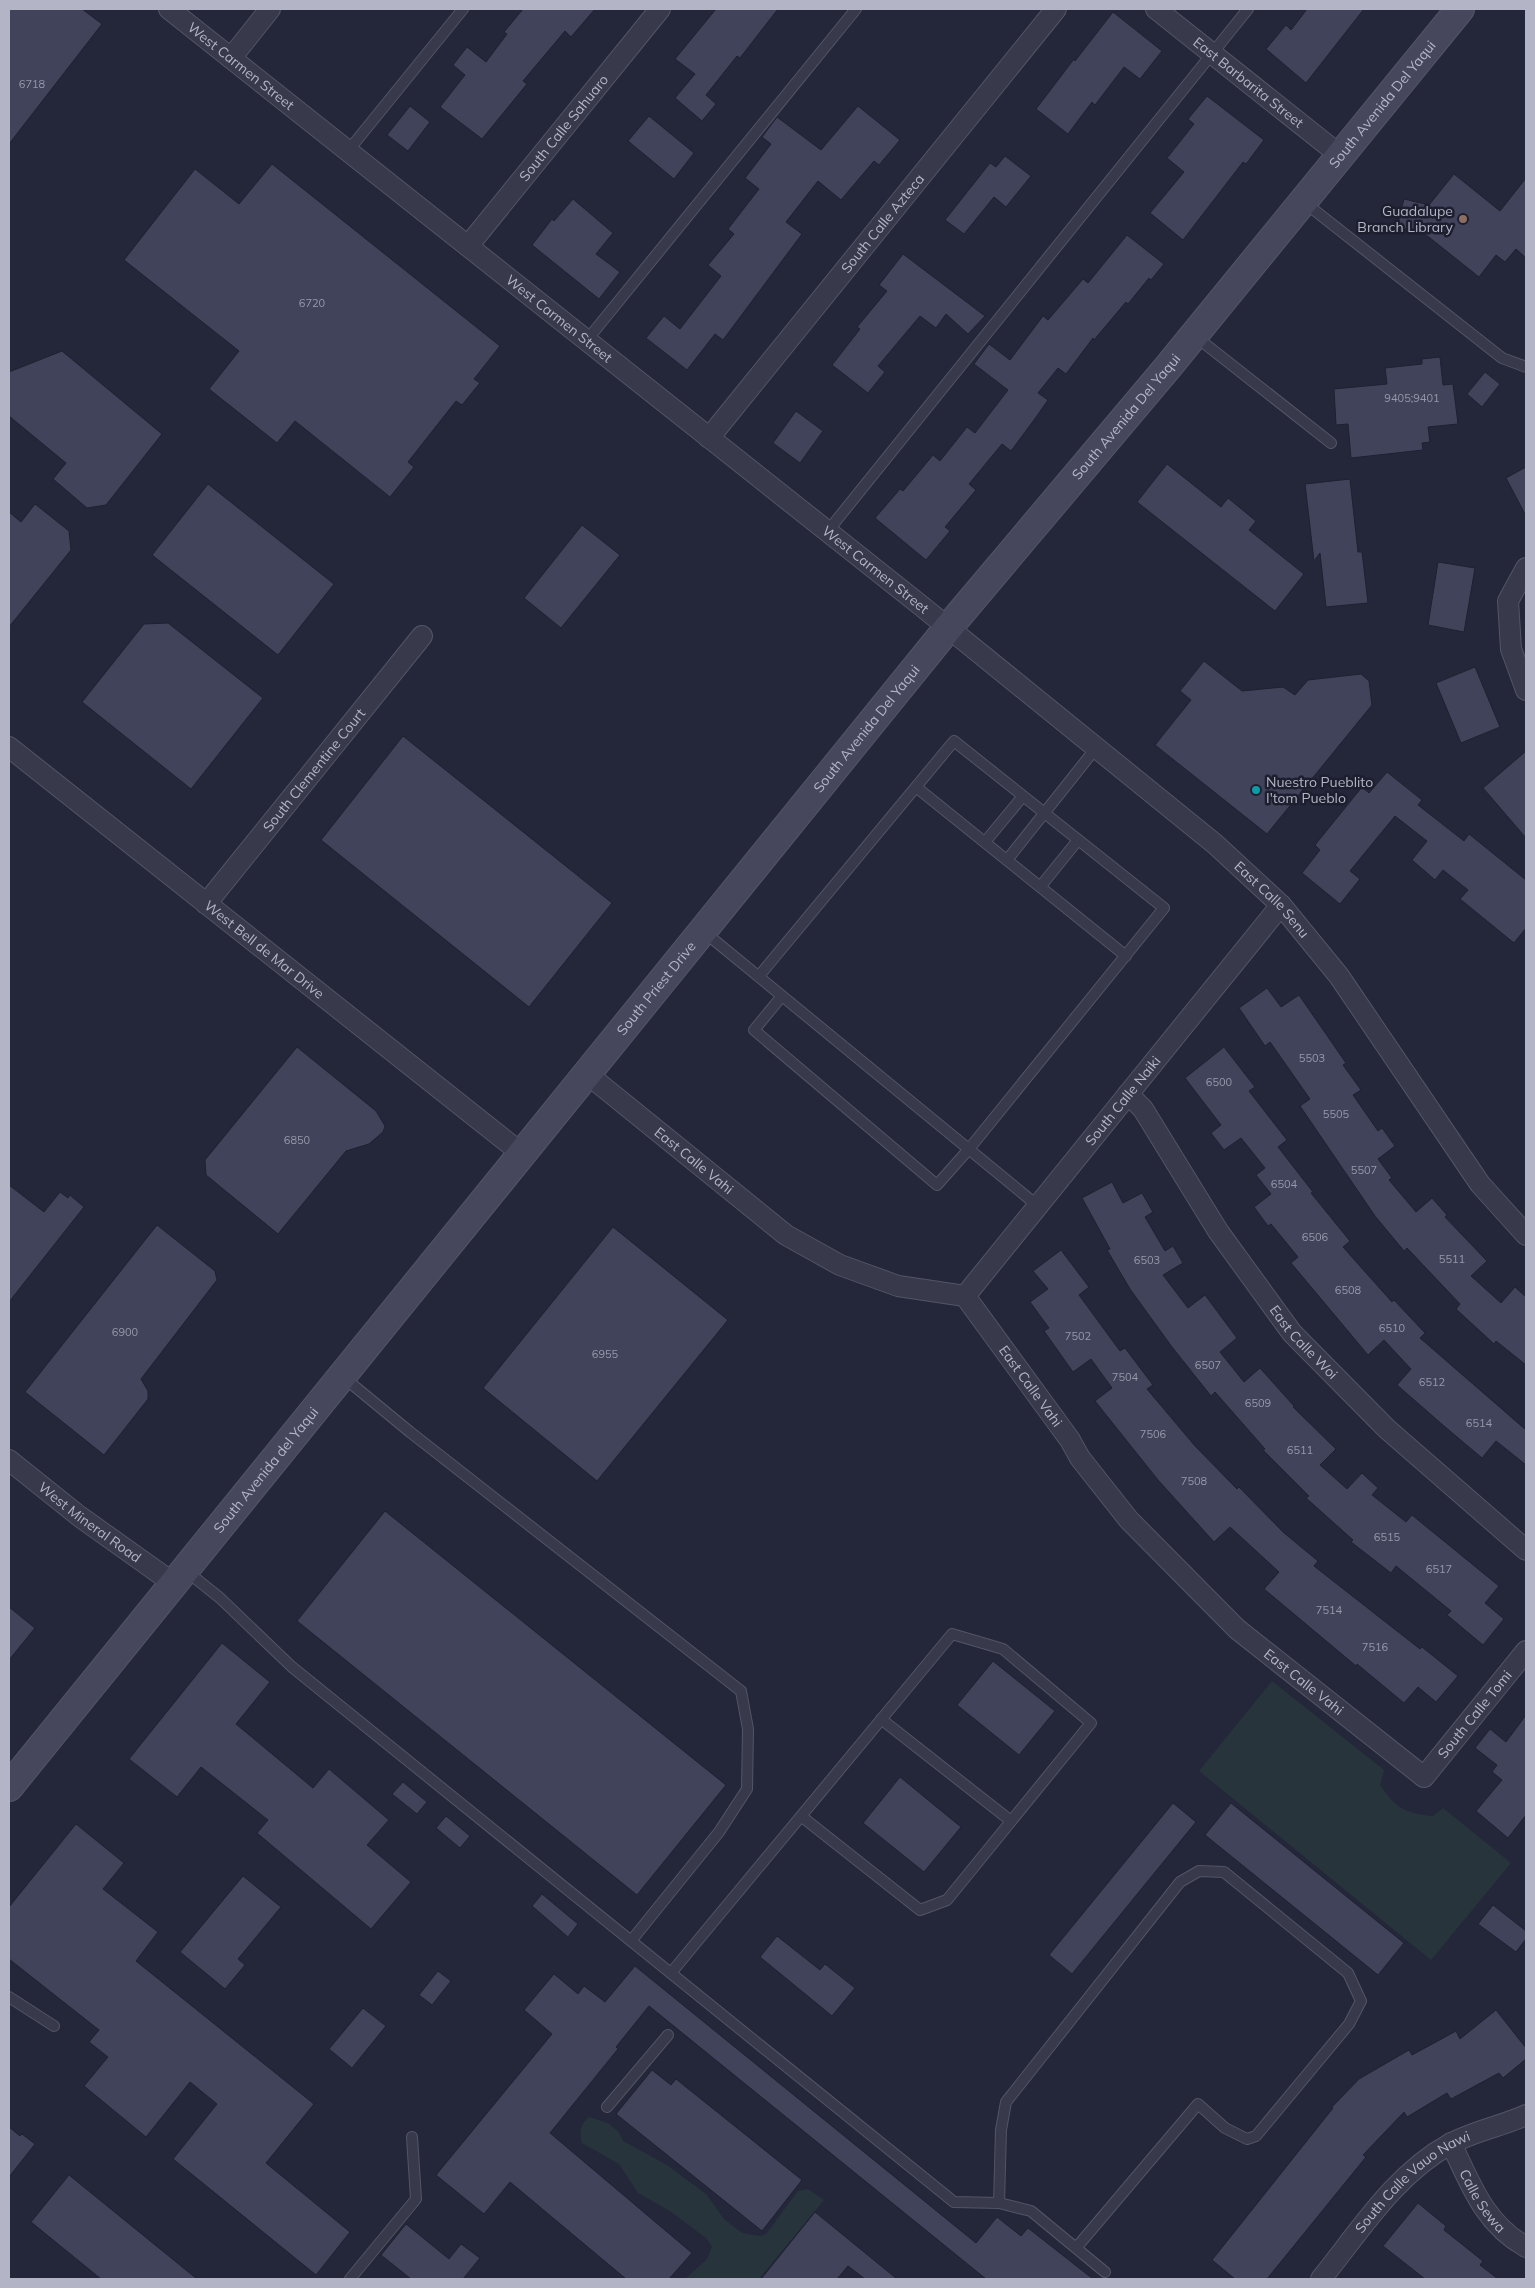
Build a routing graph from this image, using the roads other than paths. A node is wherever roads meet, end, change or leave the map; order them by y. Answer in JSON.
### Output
{"nodes":[{"id":1,"x":169,"y":9,"type":"edge"},
{"id":2,"x":270,"y":9,"type":"edge"},
{"id":3,"x":463,"y":9,"type":"edge"},
{"id":4,"x":660,"y":9,"type":"edge"},
{"id":5,"x":856,"y":9,"type":"edge"},
{"id":6,"x":1056,"y":9,"type":"edge"},
{"id":7,"x":1156,"y":9,"type":"edge"},
{"id":8,"x":1248,"y":9,"type":"edge"},
{"id":9,"x":1460,"y":9,"type":"edge"},
{"id":10,"x":1212,"y":53,"type":"junction"},
{"id":11,"x":231,"y":58,"type":"junction"},
{"id":12,"x":348,"y":151,"type":"junction"},
{"id":13,"x":1340,"y":156,"type":"junction"},
{"id":14,"x":1304,"y":201,"type":"junction"},
{"id":15,"x":468,"y":246,"type":"junction"},
{"id":16,"x":1195,"y":335,"type":"junction"},
{"id":17,"x":587,"y":340,"type":"junction"},
{"id":18,"x":1526,"y":367,"type":"edge"},
{"id":19,"x":709,"y":438,"type":"junction"},
{"id":20,"x":1331,"y":443,"type":"dead end"},
{"id":21,"x":827,"y":532,"type":"junction"},
{"id":22,"x":1526,"y":568,"type":"edge"},
{"id":23,"x":948,"y":628,"type":"junction"},
{"id":24,"x":422,"y":636,"type":"dead end"},
{"id":25,"x":1526,"y":690,"type":"edge"},
{"id":26,"x":9,"y":747,"type":"edge"},
{"id":27,"x":1096,"y":748,"type":"junction"},
{"id":28,"x":916,"y":786,"type":"junction"},
{"id":29,"x":1023,"y":796,"type":"junction"},
{"id":30,"x":1045,"y":813,"type":"junction"},
{"id":31,"x":790,"y":822,"type":"joint"},
{"id":32,"x":1078,"y":840,"type":"junction"},
{"id":33,"x":985,"y":842,"type":"junction"},
{"id":34,"x":1007,"y":860,"type":"junction"},
{"id":35,"x":1040,"y":886,"type":"junction"},
{"id":36,"x":206,"y":904,"type":"junction"},
{"id":37,"x":1281,"y":905,"type":"junction"},
{"id":38,"x":702,"y":930,"type":"junction"},
{"id":39,"x":1126,"y":956,"type":"junction"},
{"id":40,"x":759,"y":976,"type":"junction"},
{"id":41,"x":782,"y":996,"type":"junction"},
{"id":42,"x":586,"y":1073,"type":"junction"},
{"id":43,"x":1128,"y":1094,"type":"junction"},
{"id":44,"x":969,"y":1149,"type":"junction"},
{"id":45,"x":521,"y":1153,"type":"junction"},
{"id":46,"x":1038,"y":1206,"type":"junction"},
{"id":47,"x":1526,"y":1235,"type":"edge"},
{"id":48,"x":964,"y":1296,"type":"junction"},
{"id":49,"x":342,"y":1376,"type":"junction"},
{"id":50,"x":9,"y":1460,"type":"edge"},
{"id":51,"x":1526,"y":1550,"type":"edge"},
{"id":52,"x":179,"y":1576,"type":"junction"},
{"id":53,"x":1526,"y":1651,"type":"edge"},
{"id":54,"x":882,"y":1719,"type":"junction"},
{"id":55,"x":1424,"y":1777,"type":"joint"},
{"id":56,"x":9,"y":1787,"type":"edge"},
{"id":57,"x":801,"y":1816,"type":"junction"},
{"id":58,"x":1011,"y":1821,"type":"junction"},
{"id":59,"x":631,"y":1941,"type":"junction"},
{"id":60,"x":671,"y":1973,"type":"junction"},
{"id":61,"x":9,"y":1997,"type":"edge"},
{"id":62,"x":54,"y":2026,"type":"dead end"},
{"id":63,"x":668,"y":2035,"type":"dead end"},
{"id":64,"x":606,"y":2107,"type":"dead end"},
{"id":65,"x":1526,"y":2115,"type":"edge"},
{"id":66,"x":412,"y":2137,"type":"dead end"},
{"id":67,"x":1451,"y":2143,"type":"junction"},
{"id":68,"x":999,"y":2203,"type":"junction"},
{"id":69,"x":1526,"y":2247,"type":"edge"},
{"id":70,"x":1076,"y":2248,"type":"junction"},
{"id":71,"x":1105,"y":2272,"type":"dead end"},
{"id":72,"x":350,"y":2279,"type":"edge"},
{"id":73,"x":1321,"y":2279,"type":"edge"}],
"edges":[{"from":1,"to":11,"type":"street","name":"West Carmen Street"},
{"from":2,"to":11,"type":"street"},
{"from":3,"to":12,"type":"lane"},
{"from":4,"to":15,"type":"street","name":"South Calle Sahuaro"},
{"from":5,"to":17,"type":"lane"},
{"from":6,"to":19,"type":"street","name":"South Calle Azteca"},
{"from":7,"to":10,"type":"street","name":"East Barbarita Street"},
{"from":8,"to":10,"type":"lane"},
{"from":9,"to":13,"type":"street","name":"South Avenida Del Yaqui"},
{"from":10,"to":13,"type":"street","name":"East Barbarita Street"},
{"from":10,"to":21,"type":"lane"},
{"from":11,"to":12,"type":"street","name":"West Carmen Street"},
{"from":12,"to":15,"type":"street","name":"West Carmen Street"},
{"from":13,"to":14,"type":"street","name":"South Avenida Del Yaqui"},
{"from":14,"to":16,"type":"street","name":"South Avenida Del Yaqui"},
{"from":14,"to":18,"type":"lane"},
{"from":15,"to":17,"type":"street","name":"West Carmen Street"},
{"from":16,"to":20,"type":"lane"},
{"from":16,"to":23,"type":"street","name":"South Avenida Del Yaqui"},
{"from":17,"to":19,"type":"street","name":"West Carmen Street"},
{"from":19,"to":21,"type":"street","name":"West Carmen Street"},
{"from":21,"to":23,"type":"street","name":"West Carmen Street"},
{"from":22,"to":25,"type":"street"},
{"from":23,"to":27,"type":"street","name":"East Calle Senu"},
{"from":23,"to":31,"type":"street","name":"South Avenida Del Yaqui"},
{"from":24,"to":36,"type":"street","name":"South Clementine Court"},
{"from":26,"to":36,"type":"street","name":"West Bell de Mar Drive"},
{"from":27,"to":30,"type":"lane"},
{"from":27,"to":37,"type":"street","name":"East Calle Senu"},
{"from":28,"to":29,"type":"lane"},
{"from":28,"to":33,"type":"lane"},
{"from":28,"to":40,"type":"lane"},
{"from":29,"to":30,"type":"lane"},
{"from":29,"to":33,"type":"lane"},
{"from":30,"to":32,"type":"lane"},
{"from":30,"to":34,"type":"lane"},
{"from":31,"to":38,"type":"street","name":"South Priest Drive"},
{"from":32,"to":35,"type":"lane"},
{"from":32,"to":39,"type":"lane"},
{"from":33,"to":34,"type":"lane"},
{"from":34,"to":35,"type":"lane"},
{"from":35,"to":39,"type":"lane"},
{"from":36,"to":45,"type":"street","name":"West Bell de Mar Drive"},
{"from":37,"to":43,"type":"street","name":"South Calle Naiki"},
{"from":37,"to":47,"type":"street","name":"East Calle Senu"},
{"from":38,"to":40,"type":"lane"},
{"from":38,"to":42,"type":"street","name":"South Priest Drive"},
{"from":39,"to":44,"type":"lane"},
{"from":40,"to":41,"type":"lane"},
{"from":41,"to":44,"type":"lane"},
{"from":41,"to":44,"type":"lane"},
{"from":42,"to":45,"type":"street","name":"South Priest Drive"},
{"from":42,"to":48,"type":"street","name":"East Calle Vahi"},
{"from":43,"to":46,"type":"street","name":"South Calle Naiki"},
{"from":43,"to":51,"type":"street","name":"East Calle Woi"},
{"from":44,"to":46,"type":"lane"},
{"from":45,"to":49,"type":"street","name":"South Avenida del Yaqui"},
{"from":46,"to":48,"type":"street","name":"South Calle Naiki"},
{"from":48,"to":55,"type":"street","name":"East Calle Vahi"},
{"from":49,"to":52,"type":"street","name":"South Avenida del Yaqui"},
{"from":49,"to":59,"type":"lane"},
{"from":50,"to":52,"type":"street","name":"West Mineral Road"},
{"from":52,"to":56,"type":"street","name":"South Avenida del Yaqui"},
{"from":52,"to":59,"type":"lane"},
{"from":53,"to":55,"type":"street","name":"South Calle Tomi"},
{"from":54,"to":57,"type":"lane"},
{"from":54,"to":58,"type":"lane"},
{"from":54,"to":58,"type":"lane"},
{"from":57,"to":58,"type":"lane"},
{"from":57,"to":60,"type":"lane"},
{"from":59,"to":60,"type":"lane"},
{"from":60,"to":68,"type":"lane"},
{"from":61,"to":62,"type":"lane"},
{"from":63,"to":64,"type":"lane"},
{"from":65,"to":67,"type":"street","name":"South Calle Vauo Nawi"},
{"from":66,"to":72,"type":"lane"},
{"from":67,"to":69,"type":"street","name":"Calle Sewa"},
{"from":67,"to":73,"type":"street","name":"South Calle Vauo Nawi"},
{"from":68,"to":70,"type":"lane"},
{"from":68,"to":70,"type":"lane"},
{"from":70,"to":71,"type":"lane"}]}
